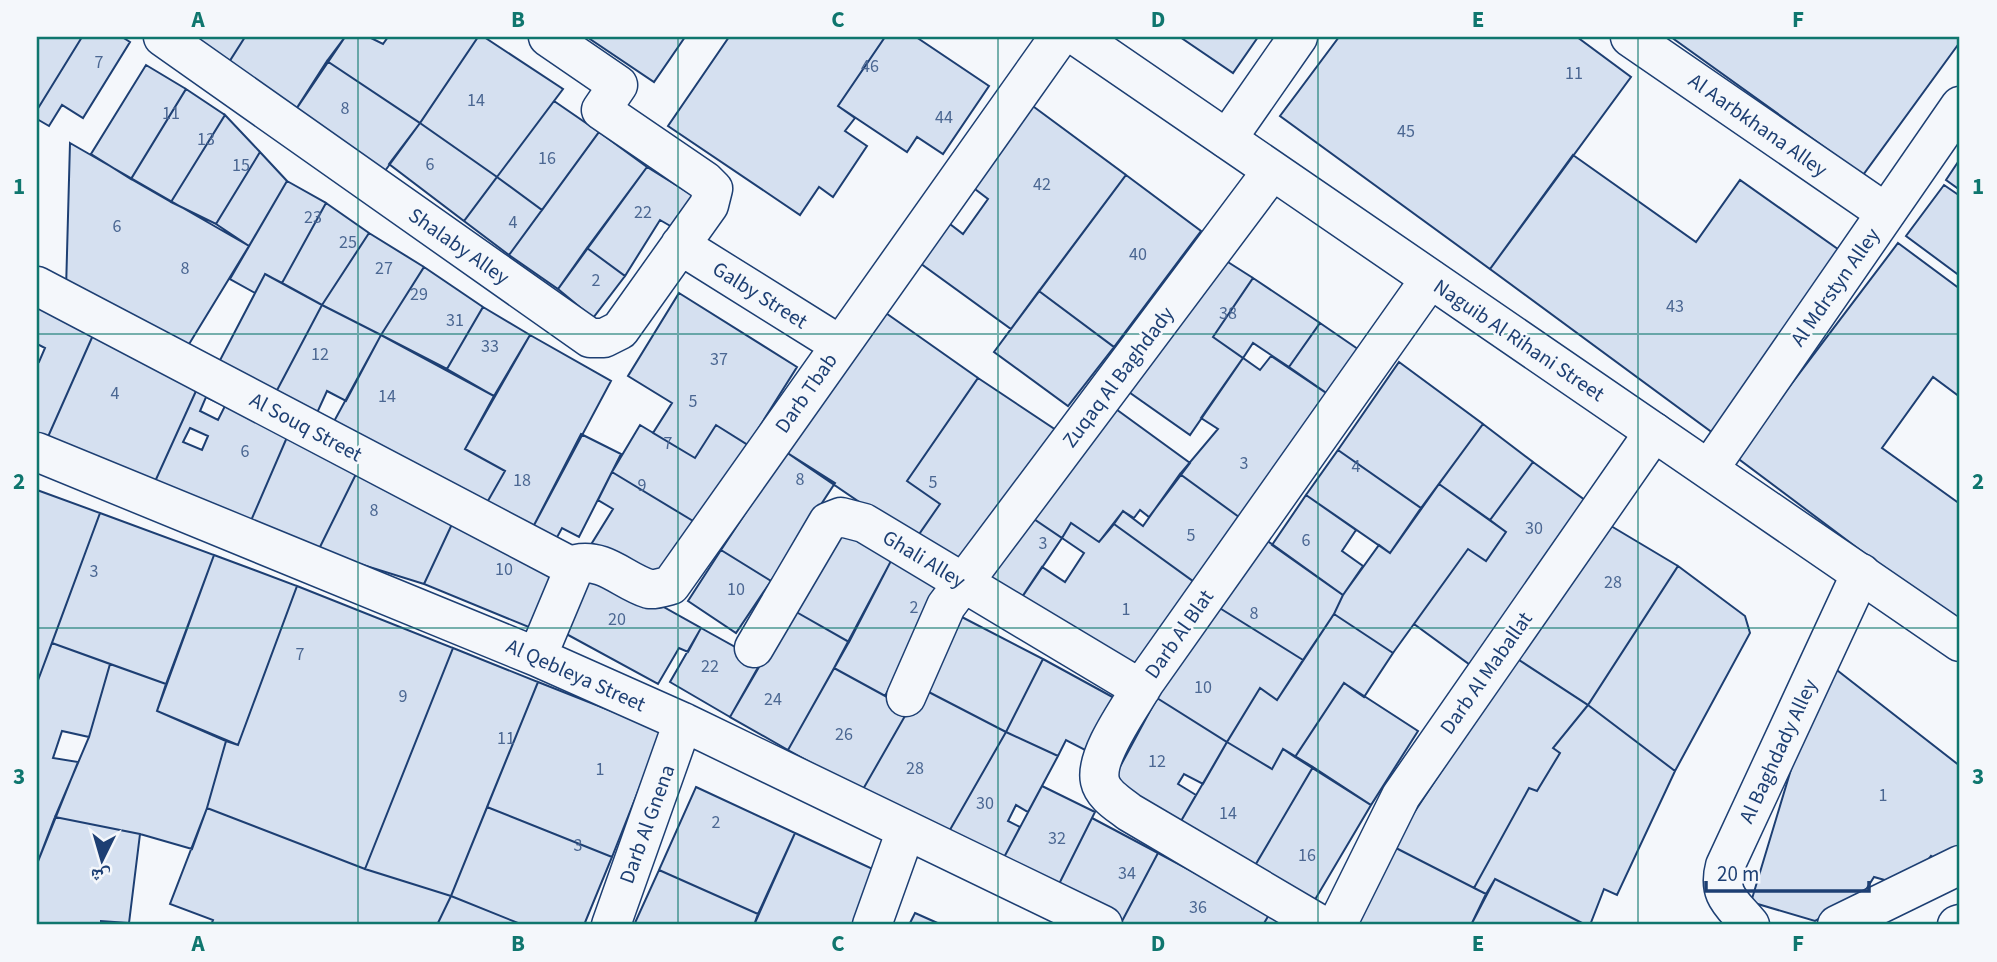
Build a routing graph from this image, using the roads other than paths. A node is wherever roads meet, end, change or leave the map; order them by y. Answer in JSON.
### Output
{"nodes":[{"id":1,"x":163,"y":37,"type":"edge"},
{"id":2,"x":548,"y":37,"type":"edge"},
{"id":3,"x":1059,"y":37,"type":"edge"},
{"id":4,"x":1078,"y":37,"type":"edge"},
{"id":5,"x":1298,"y":37,"type":"edge"},
{"id":6,"x":1630,"y":37,"type":"edge"},
{"id":7,"x":1960,"y":106,"type":"edge"},
{"id":8,"x":1227,"y":139,"type":"junction"},
{"id":9,"x":1272,"y":171,"type":"junction"},
{"id":10,"x":1886,"y":214,"type":"junction"},
{"id":11,"x":680,"y":245,"type":"junction"},
{"id":12,"x":1430,"y":279,"type":"junction"},
{"id":13,"x":37,"y":286,"type":"edge"},
{"id":14,"x":840,"y":345,"type":"junction"},
{"id":15,"x":1654,"y":432,"type":"junction"},
{"id":16,"x":37,"y":452,"type":"edge"},
{"id":17,"x":1709,"y":469,"type":"junction"},
{"id":18,"x":574,"y":568,"type":"junction"},
{"id":19,"x":1861,"y":573,"type":"junction"},
{"id":20,"x":964,"y":583,"type":"junction"},
{"id":21,"x":1960,"y":642,"type":"edge"},
{"id":22,"x":754,"y":648,"type":"dead end"},
{"id":23,"x":537,"y":657,"type":"junction"},
{"id":24,"x":1141,"y":689,"type":"junction"},
{"id":25,"x":906,"y":696,"type":"dead end"},
{"id":26,"x":683,"y":722,"type":"junction"},
{"id":27,"x":906,"y":830,"type":"junction"},
{"id":28,"x":1960,"y":865,"type":"edge"},
{"id":29,"x":611,"y":925,"type":"edge"},
{"id":30,"x":872,"y":925,"type":"edge"},
{"id":31,"x":1103,"y":925,"type":"edge"},
{"id":32,"x":1321,"y":925,"type":"edge"},
{"id":33,"x":1337,"y":925,"type":"edge"},
{"id":34,"x":1751,"y":925,"type":"edge"},
{"id":35,"x":1837,"y":925,"type":"edge"}],
"edges":[{"from":1,"to":11,"type":"street","name":"Shalaby Alley"},
{"from":2,"to":11,"type":"street","name":"Shalaby Alley"},
{"from":3,"to":14,"type":"street","name":"Darb Tbab"},
{"from":4,"to":8,"type":"street","name":"Naguib Al Rihani Street"},
{"from":5,"to":8,"type":"street"},
{"from":6,"to":10,"type":"street","name":"Al Aarbkhana Alley"},
{"from":7,"to":10,"type":"street","name":"Al Mdrstyn Alley"},
{"from":8,"to":9,"type":"street","name":"Naguib Al Rihani Street"},
{"from":9,"to":12,"type":"street","name":"Naguib Al Rihani Street"},
{"from":9,"to":20,"type":"street","name":"Zuqaq Al Baghdady"},
{"from":10,"to":17,"type":"street","name":"Al Mdrstyn Alley"},
{"from":11,"to":14,"type":"street","name":"Galby Street"},
{"from":12,"to":15,"type":"street","name":"Naguib Al Rihani Street"},
{"from":12,"to":24,"type":"street","name":"Darb Al Blat"},
{"from":13,"to":18,"type":"street","name":"Al Souq Street"},
{"from":14,"to":18,"type":"street","name":"Darb Tbab"},
{"from":15,"to":17,"type":"street","name":"Naguib Al Rihani Street"},
{"from":15,"to":33,"type":"street","name":"Darb Al Maballat"},
{"from":16,"to":23,"type":"street","name":"Al Qebleya Street"},
{"from":17,"to":19,"type":"street","name":"Naguib Al Rihani Street"},
{"from":18,"to":23,"type":"street"},
{"from":19,"to":21,"type":"street","name":"Naguib Al Rihani Street"},
{"from":19,"to":34,"type":"street","name":"Al Baghdady Alley"},
{"from":20,"to":22,"type":"street","name":"Ghali Alley"},
{"from":20,"to":24,"type":"street","name":"Ghali Alley"},
{"from":20,"to":25,"type":"street","name":"Zuqaq Al Baghdady"},
{"from":23,"to":26,"type":"street","name":"Al Qebleya Street"},
{"from":24,"to":32,"type":"street","name":"Darb Al Blat"},
{"from":26,"to":27,"type":"street","name":"Al Qebleya Street"},
{"from":26,"to":29,"type":"street","name":"Darb Al Gnena"},
{"from":27,"to":30,"type":"street"},
{"from":27,"to":31,"type":"street","name":"Al Qebleya Street"},
{"from":28,"to":35,"type":"street"}]}
